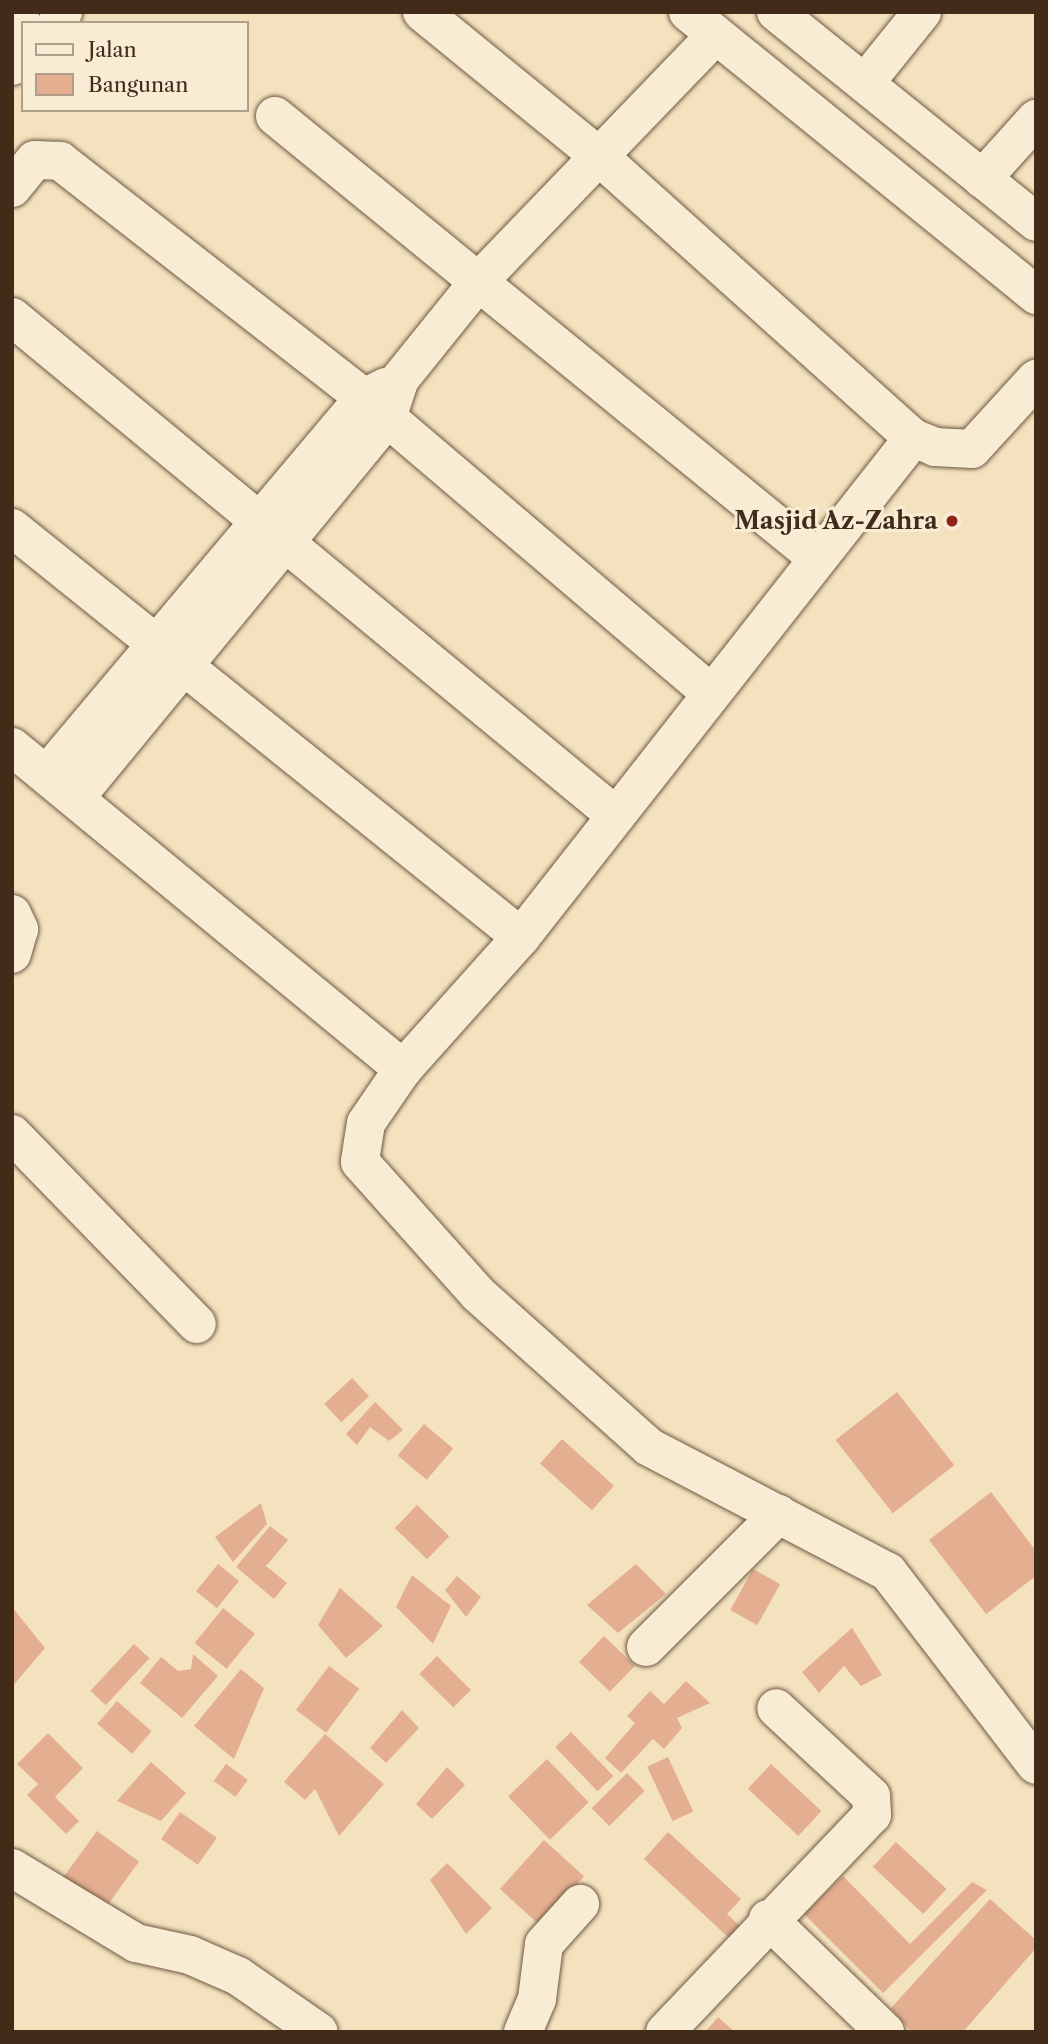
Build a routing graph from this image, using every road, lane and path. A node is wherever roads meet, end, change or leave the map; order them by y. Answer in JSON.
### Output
{"nodes":[{"id":1,"x":422,"y":12,"type":"edge"},
{"id":2,"x":776,"y":12,"type":"edge"},
{"id":3,"x":922,"y":12,"type":"edge"},
{"id":4,"x":701,"y":24,"type":"edge"},
{"id":5,"x":865,"y":83,"type":"junction"},
{"id":6,"x":275,"y":116,"type":"dead end"},
{"id":7,"x":1036,"y":119,"type":"edge"},
{"id":8,"x":602,"y":159,"type":"junction"},
{"id":9,"x":982,"y":179,"type":"junction"},
{"id":10,"x":12,"y":188,"type":"edge"},
{"id":11,"x":1036,"y":222,"type":"edge"},
{"id":12,"x":479,"y":281,"type":"junction"},
{"id":13,"x":1036,"y":295,"type":"edge"},
{"id":14,"x":12,"y":317,"type":"edge"},
{"id":15,"x":1036,"y":379,"type":"edge"},
{"id":16,"x":376,"y":408,"type":"junction"},
{"id":17,"x":913,"y":438,"type":"junction"},
{"id":18,"x":12,"y":528,"type":"edge"},
{"id":19,"x":274,"y":531,"type":"junction"},
{"id":20,"x":816,"y":557,"type":"junction"},
{"id":21,"x":171,"y":653,"type":"junction"},
{"id":22,"x":710,"y":692,"type":"junction"},
{"id":23,"x":12,"y":747,"type":"edge"},
{"id":24,"x":62,"y":786,"type":"junction"},
{"id":25,"x":615,"y":815,"type":"junction"},
{"id":26,"x":12,"y":914,"type":"edge"},
{"id":27,"x":521,"y":937,"type":"junction"},
{"id":28,"x":12,"y":954,"type":"edge"},
{"id":29,"x":403,"y":1069,"type":"junction"},
{"id":30,"x":12,"y":1134,"type":"edge"},
{"id":31,"x":197,"y":1324,"type":"dead end"},
{"id":32,"x":779,"y":1514,"type":"junction"},
{"id":33,"x":646,"y":1647,"type":"dead end"},
{"id":34,"x":776,"y":1708,"type":"dead end"},
{"id":35,"x":1036,"y":1765,"type":"edge"},
{"id":36,"x":12,"y":1868,"type":"edge"},
{"id":37,"x":580,"y":1904,"type":"dead end"},
{"id":38,"x":768,"y":1919,"type":"junction"},
{"id":39,"x":319,"y":2032,"type":"edge"},
{"id":40,"x":523,"y":2032,"type":"edge"},
{"id":41,"x":665,"y":2032,"type":"edge"},
{"id":42,"x":885,"y":2032,"type":"edge"}],
"edges":[{"from":1,"to":8,"type":"street"},
{"from":2,"to":5,"type":"street"},
{"from":3,"to":5,"type":"street"},
{"from":4,"to":8,"type":"street"},
{"from":4,"to":13,"type":"street"},
{"from":5,"to":9,"type":"street"},
{"from":6,"to":12,"type":"street"},
{"from":7,"to":9,"type":"street"},
{"from":8,"to":12,"type":"street"},
{"from":8,"to":17,"type":"street"},
{"from":9,"to":11,"type":"street"},
{"from":10,"to":16,"type":"street"},
{"from":12,"to":16,"type":"street"},
{"from":12,"to":20,"type":"street"},
{"from":14,"to":19,"type":"street"},
{"from":15,"to":17,"type":"street"},
{"from":16,"to":19,"type":"street"},
{"from":16,"to":22,"type":"street"},
{"from":17,"to":20,"type":"street"},
{"from":18,"to":21,"type":"street"},
{"from":19,"to":21,"type":"street"},
{"from":19,"to":25,"type":"street"},
{"from":20,"to":22,"type":"street"},
{"from":21,"to":24,"type":"street"},
{"from":21,"to":27,"type":"street"},
{"from":22,"to":25,"type":"street"},
{"from":23,"to":24,"type":"street"},
{"from":24,"to":29,"type":"street"},
{"from":25,"to":27,"type":"street"},
{"from":26,"to":28,"type":"street"},
{"from":27,"to":29,"type":"street"},
{"from":29,"to":32,"type":"street"},
{"from":30,"to":31,"type":"street"},
{"from":32,"to":33,"type":"street"},
{"from":32,"to":35,"type":"street"},
{"from":34,"to":38,"type":"street"},
{"from":36,"to":39,"type":"street"},
{"from":37,"to":40,"type":"street"},
{"from":38,"to":41,"type":"street"},
{"from":38,"to":42,"type":"street"}]}
